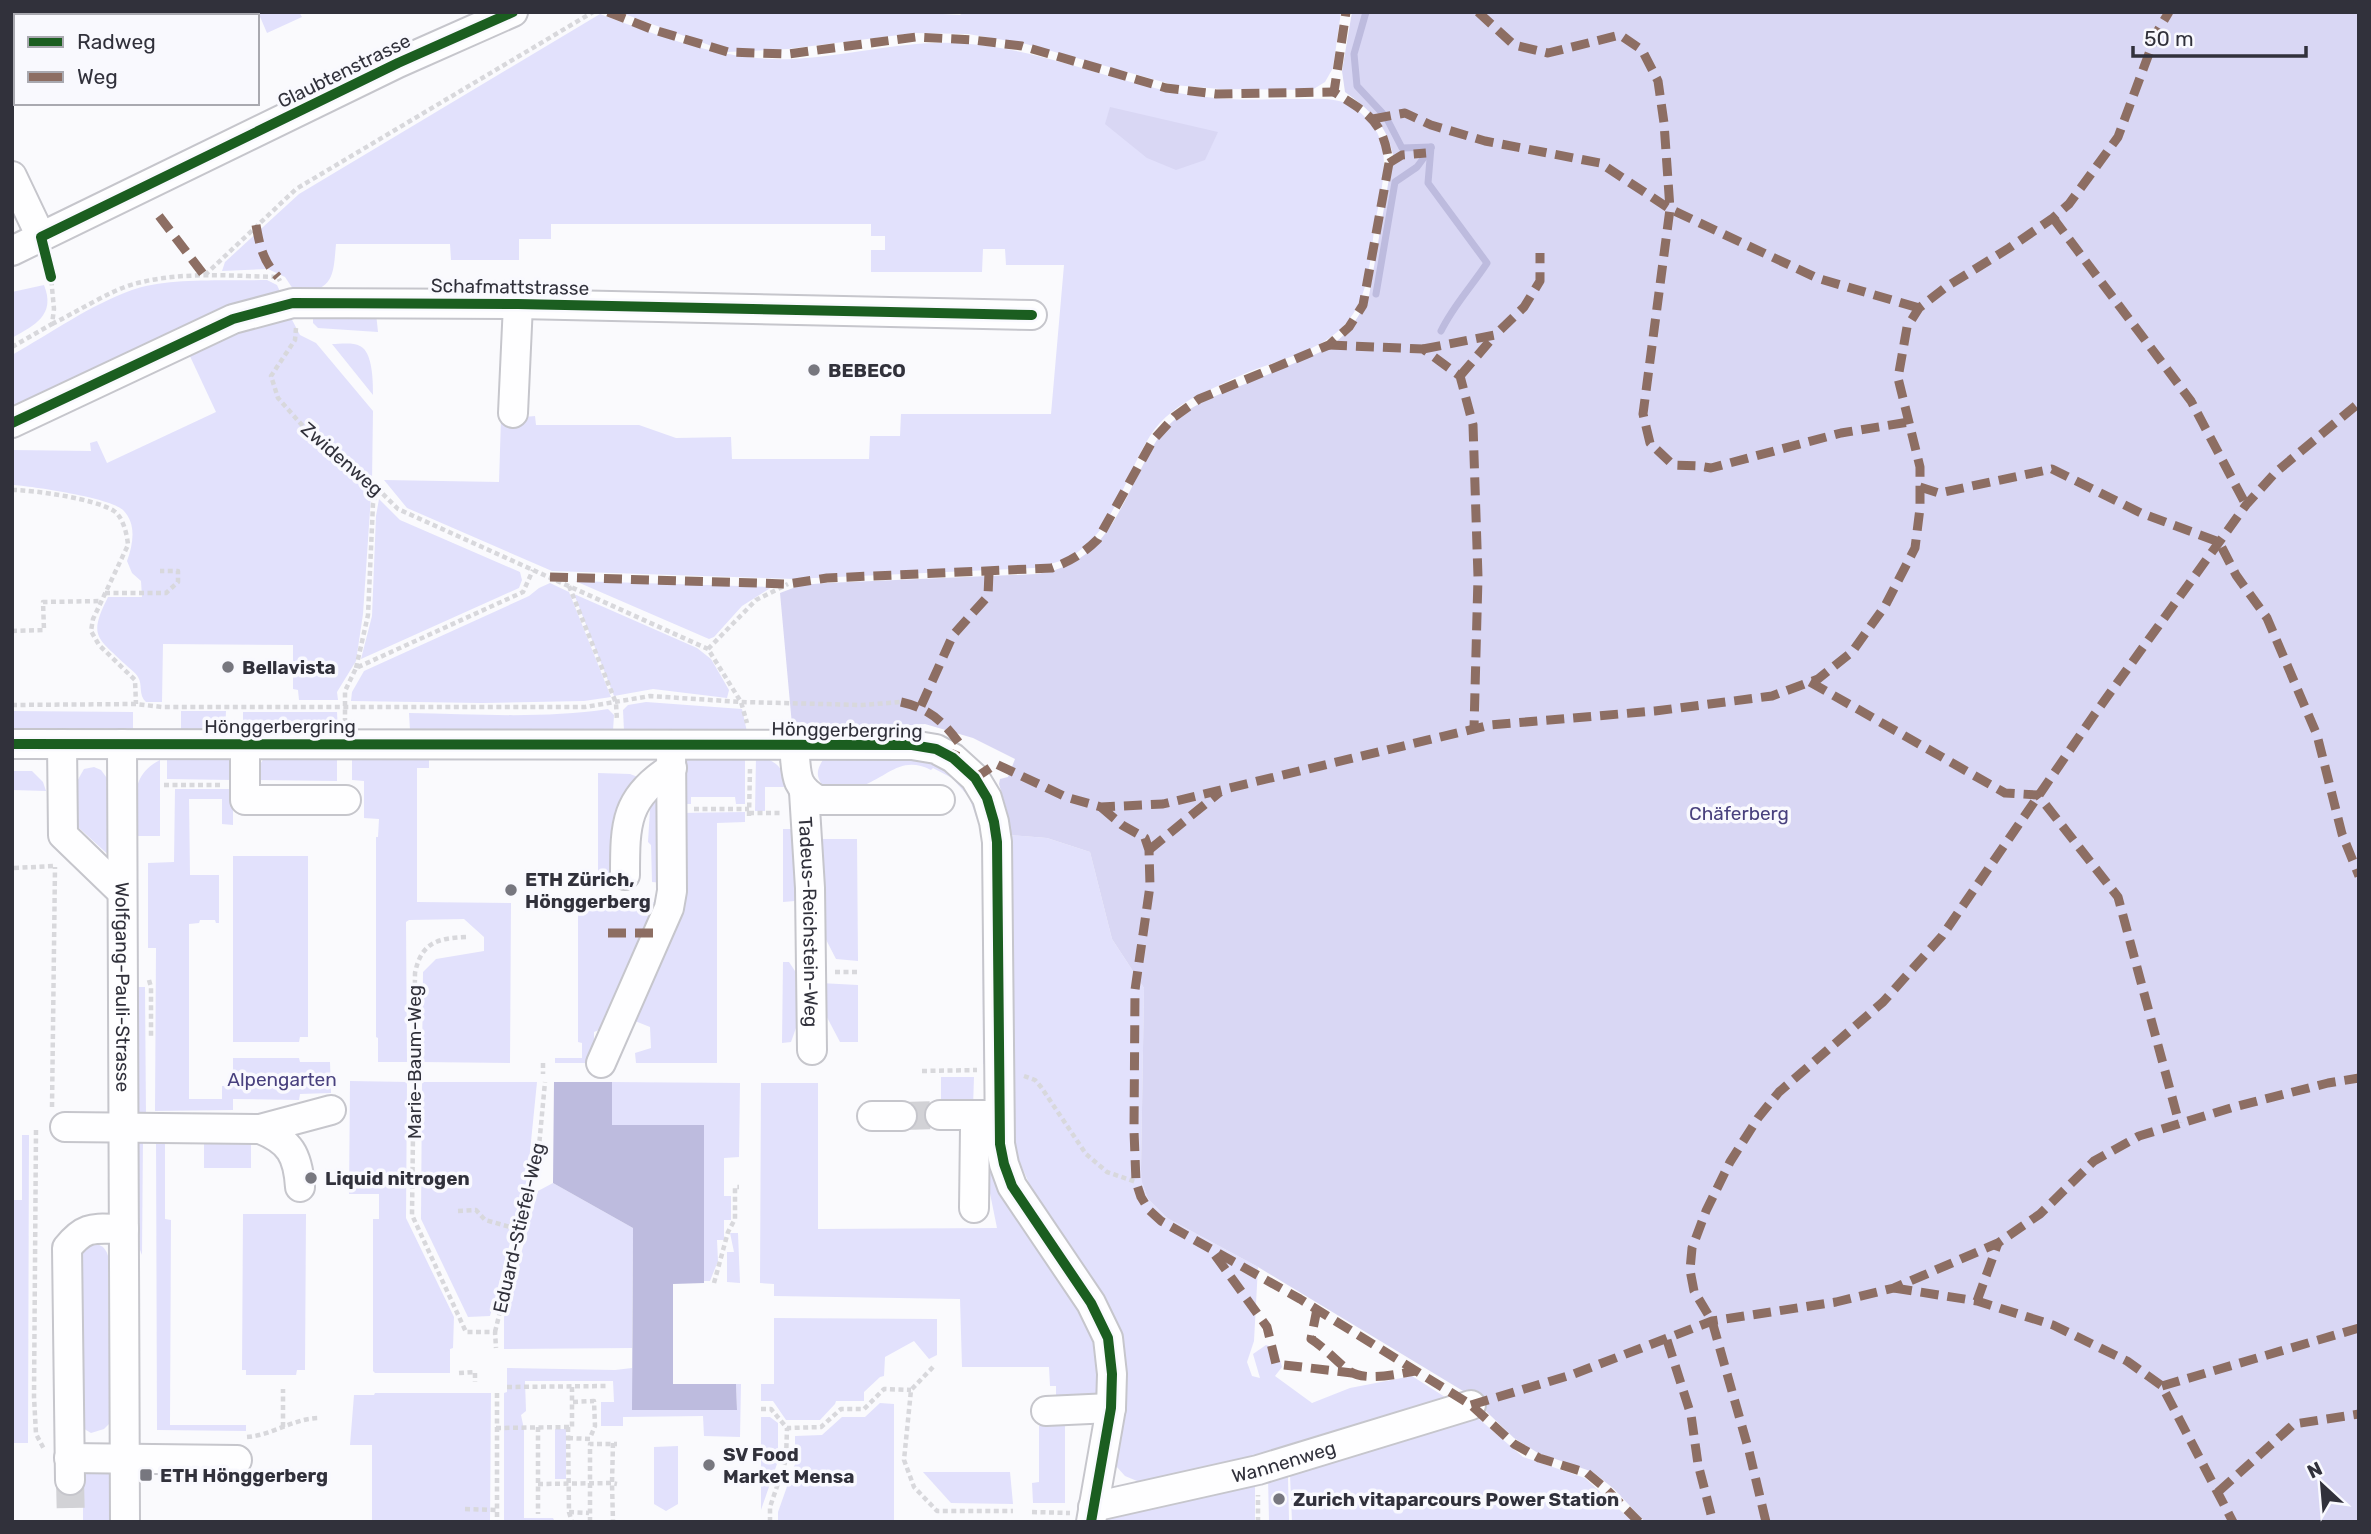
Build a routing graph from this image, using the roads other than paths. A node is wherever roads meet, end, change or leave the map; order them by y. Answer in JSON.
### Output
{"nodes":[{"id":1,"x":513,"y":12,"type":"edge"},
{"id":2,"x":12,"y":176,"type":"edge"},
{"id":3,"x":41,"y":237,"type":"junction"},
{"id":4,"x":12,"y":251,"type":"edge"},
{"id":5,"x":518,"y":304,"type":"junction"},
{"id":6,"x":1032,"y":315,"type":"dead end"},
{"id":7,"x":513,"y":413,"type":"dead end"},
{"id":8,"x":12,"y":423,"type":"edge"},
{"id":9,"x":12,"y":744,"type":"edge"},
{"id":10,"x":62,"y":744,"type":"junction"},
{"id":11,"x":122,"y":744,"type":"junction"},
{"id":12,"x":245,"y":744,"type":"junction"},
{"id":13,"x":794,"y":746,"type":"junction"},
{"id":14,"x":672,"y":756,"type":"junction"},
{"id":15,"x":346,"y":800,"type":"dead end"},
{"id":16,"x":940,"y":800,"type":"dead end"},
{"id":17,"x":804,"y":803,"type":"junction"},
{"id":18,"x":625,"y":875,"type":"dead end"},
{"id":19,"x":122,"y":892,"type":"junction"},
{"id":20,"x":812,"y":1050,"type":"dead end"},
{"id":21,"x":601,"y":1063,"type":"dead end"},
{"id":22,"x":331,"y":1110,"type":"dead end"},
{"id":23,"x":940,"y":1115,"type":"tunnel mouth"},
{"id":24,"x":990,"y":1115,"type":"junction"},
{"id":25,"x":872,"y":1116,"type":"dead end"},
{"id":26,"x":902,"y":1116,"type":"tunnel mouth"},
{"id":27,"x":59,"y":1122,"type":"road end"},
{"id":28,"x":122,"y":1127,"type":"junction"},
{"id":29,"x":260,"y":1129,"type":"junction"},
{"id":30,"x":300,"y":1187,"type":"dead end"},
{"id":31,"x":974,"y":1208,"type":"dead end"},
{"id":32,"x":124,"y":1229,"type":"junction"},
{"id":33,"x":1471,"y":1405,"type":"dead end"},
{"id":34,"x":1111,"y":1408,"type":"junction"},
{"id":35,"x":1046,"y":1411,"type":"dead end"},
{"id":36,"x":125,"y":1459,"type":"junction"},
{"id":37,"x":237,"y":1460,"type":"dead end"},
{"id":38,"x":1082,"y":1514,"type":"edge"},
{"id":39,"x":125,"y":1522,"type":"edge"}],
"edges":[{"from":1,"to":3,"type":"street","name":"Glaubtenstrasse"},
{"from":2,"to":3,"type":"street"},
{"from":3,"to":4,"type":"street","name":"Glaubtenstrasse"},
{"from":5,"to":6,"type":"street","name":"Schafmattstrasse"},
{"from":5,"to":7,"type":"street"},
{"from":5,"to":8,"type":"street","name":"Schafmattstrasse"},
{"from":9,"to":10,"type":"street","name":"Hönggerbergring"},
{"from":10,"to":11,"type":"street","name":"Hönggerbergring"},
{"from":10,"to":19,"type":"street"},
{"from":11,"to":12,"type":"street","name":"Hönggerbergring"},
{"from":11,"to":19,"type":"street","name":"Wolfgang-Pauli-Strasse"},
{"from":12,"to":14,"type":"street","name":"Hönggerbergring"},
{"from":12,"to":15,"type":"street"},
{"from":13,"to":14,"type":"street","name":"Hönggerbergring"},
{"from":13,"to":17,"type":"street","name":"Tadeus-Reichstein-Weg"},
{"from":13,"to":24,"type":"street","name":"Hönggerbergring"},
{"from":14,"to":18,"type":"street"},
{"from":14,"to":21,"type":"street"},
{"from":16,"to":17,"type":"street","name":"Tadeus-Reichstein-Weg"},
{"from":17,"to":20,"type":"street","name":"Tadeus-Reichstein-Weg"},
{"from":19,"to":28,"type":"street","name":"Wolfgang-Pauli-Strasse"},
{"from":22,"to":29,"type":"street"},
{"from":23,"to":24,"type":"street"},
{"from":24,"to":31,"type":"street"},
{"from":24,"to":34,"type":"street","name":"Hönggerbergring"},
{"from":25,"to":26,"type":"street"},
{"from":27,"to":28,"type":"street"},
{"from":28,"to":29,"type":"street"},
{"from":28,"to":32,"type":"street","name":"Wolfgang-Pauli-Strasse"},
{"from":29,"to":30,"type":"street"},
{"from":32,"to":36,"type":"street","name":"Wolfgang-Pauli-Strasse"},
{"from":32,"to":36,"type":"street"},
{"from":33,"to":38,"type":"street","name":"Wannenweg"},
{"from":34,"to":35,"type":"street"},
{"from":34,"to":38,"type":"street","name":"Hönggerbergring"},
{"from":36,"to":37,"type":"street"},
{"from":36,"to":39,"type":"street","name":"Wolfgang-Pauli-Strasse"}]}
